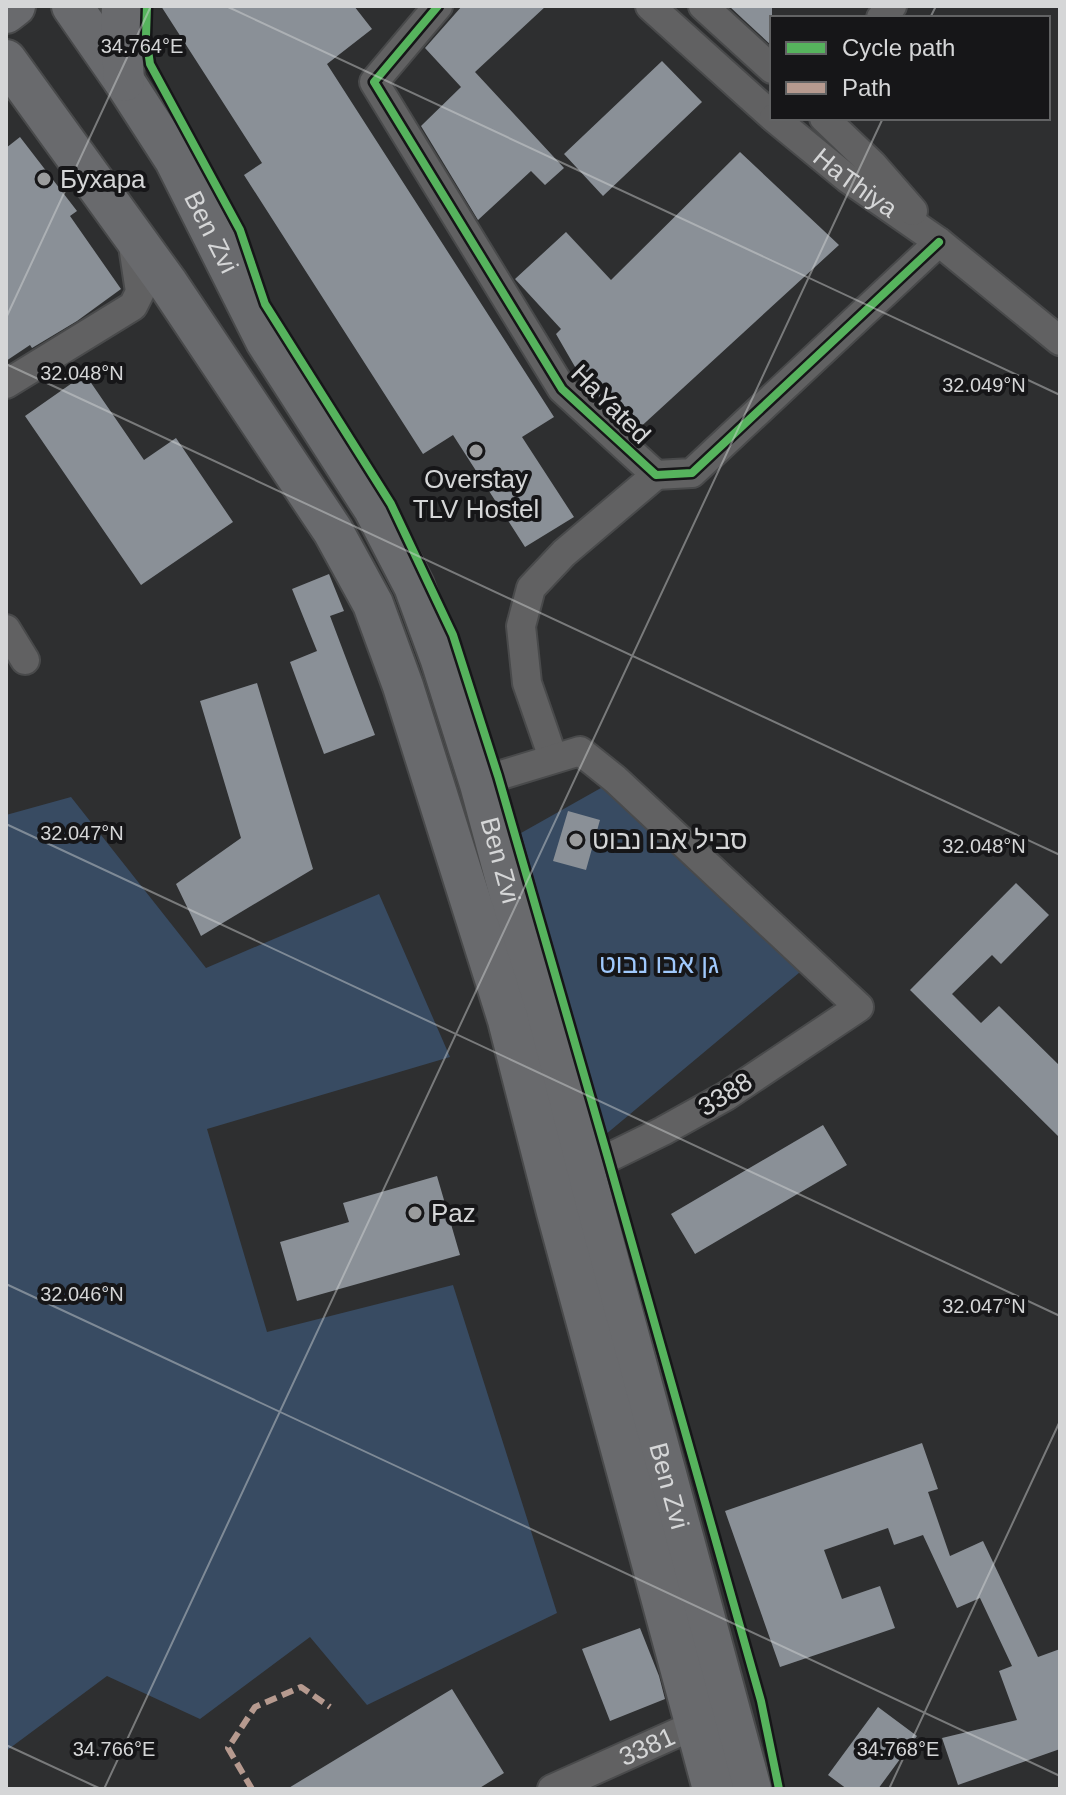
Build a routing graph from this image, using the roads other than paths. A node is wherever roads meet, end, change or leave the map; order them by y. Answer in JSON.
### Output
{"nodes":[{"id":1,"x":15,"y":6,"type":"edge"},
{"id":2,"x":72,"y":6,"type":"edge"},
{"id":3,"x":122,"y":6,"type":"edge"},
{"id":4,"x":438,"y":6,"type":"edge"},
{"id":5,"x":650,"y":6,"type":"edge"},
{"id":6,"x":703,"y":6,"type":"edge"},
{"id":7,"x":6,"y":13,"type":"edge"},
{"id":8,"x":6,"y":60,"type":"edge"},
{"id":9,"x":770,"y":67,"type":"edge"},
{"id":10,"x":124,"y":81,"type":"junction"},
{"id":11,"x":6,"y":89,"type":"edge"},
{"id":12,"x":770,"y":111,"type":"edge"},
{"id":13,"x":42,"y":112,"type":"junction"},
{"id":14,"x":780,"y":120,"type":"edge"},
{"id":15,"x":826,"y":120,"type":"edge"},
{"id":16,"x":131,"y":233,"type":"junction"},
{"id":17,"x":939,"y":242,"type":"junction"},
{"id":18,"x":1060,"y":341,"type":"edge"},
{"id":19,"x":6,"y":384,"type":"edge"},
{"id":20,"x":656,"y":475,"type":"junction"},
{"id":21,"x":6,"y":629,"type":"edge"},
{"id":22,"x":25,"y":660,"type":"dead end"},
{"id":23,"x":553,"y":758,"type":"junction"},
{"id":24,"x":480,"y":784,"type":"junction"},
{"id":25,"x":583,"y":1162,"type":"junction"},
{"id":26,"x":697,"y":1724,"type":"junction"},
{"id":27,"x":552,"y":1789,"type":"edge"},
{"id":28,"x":713,"y":1789,"type":"edge"},
{"id":29,"x":751,"y":1789,"type":"edge"}],
"edges":[{"from":1,"to":7,"type":"main road"},
{"from":2,"to":10,"type":"main road","name":"Ben Zvi"},
{"from":3,"to":10,"type":"main road"},
{"from":4,"to":20,"type":"street","name":"HaYated"},
{"from":5,"to":12,"type":"street","name":"HaThiya"},
{"from":6,"to":9,"type":"street"},
{"from":8,"to":13,"type":"main road","name":"Ben Zvi"},
{"from":10,"to":24,"type":"main road","name":"Ben Zvi"},
{"from":11,"to":13,"type":"main road"},
{"from":13,"to":16,"type":"main road","name":"Ben Zvi"},
{"from":14,"to":17,"type":"street","name":"HaThiya"},
{"from":15,"to":17,"type":"street","name":"HaThiya"},
{"from":16,"to":19,"type":"street"},
{"from":16,"to":26,"type":"main road","name":"Ben Zvi"},
{"from":17,"to":18,"type":"street","name":"HaThiya"},
{"from":17,"to":20,"type":"street","name":"HaYated"},
{"from":20,"to":23,"type":"street"},
{"from":21,"to":22,"type":"street"},
{"from":23,"to":24,"type":"street"},
{"from":23,"to":25,"type":"street","name":"3388"},
{"from":24,"to":25,"type":"main road","name":"Ben Zvi"},
{"from":25,"to":29,"type":"main road","name":"Ben Zvi"},
{"from":26,"to":27,"type":"street","name":"3381"},
{"from":26,"to":28,"type":"main road","name":"Ben Zvi"}]}
